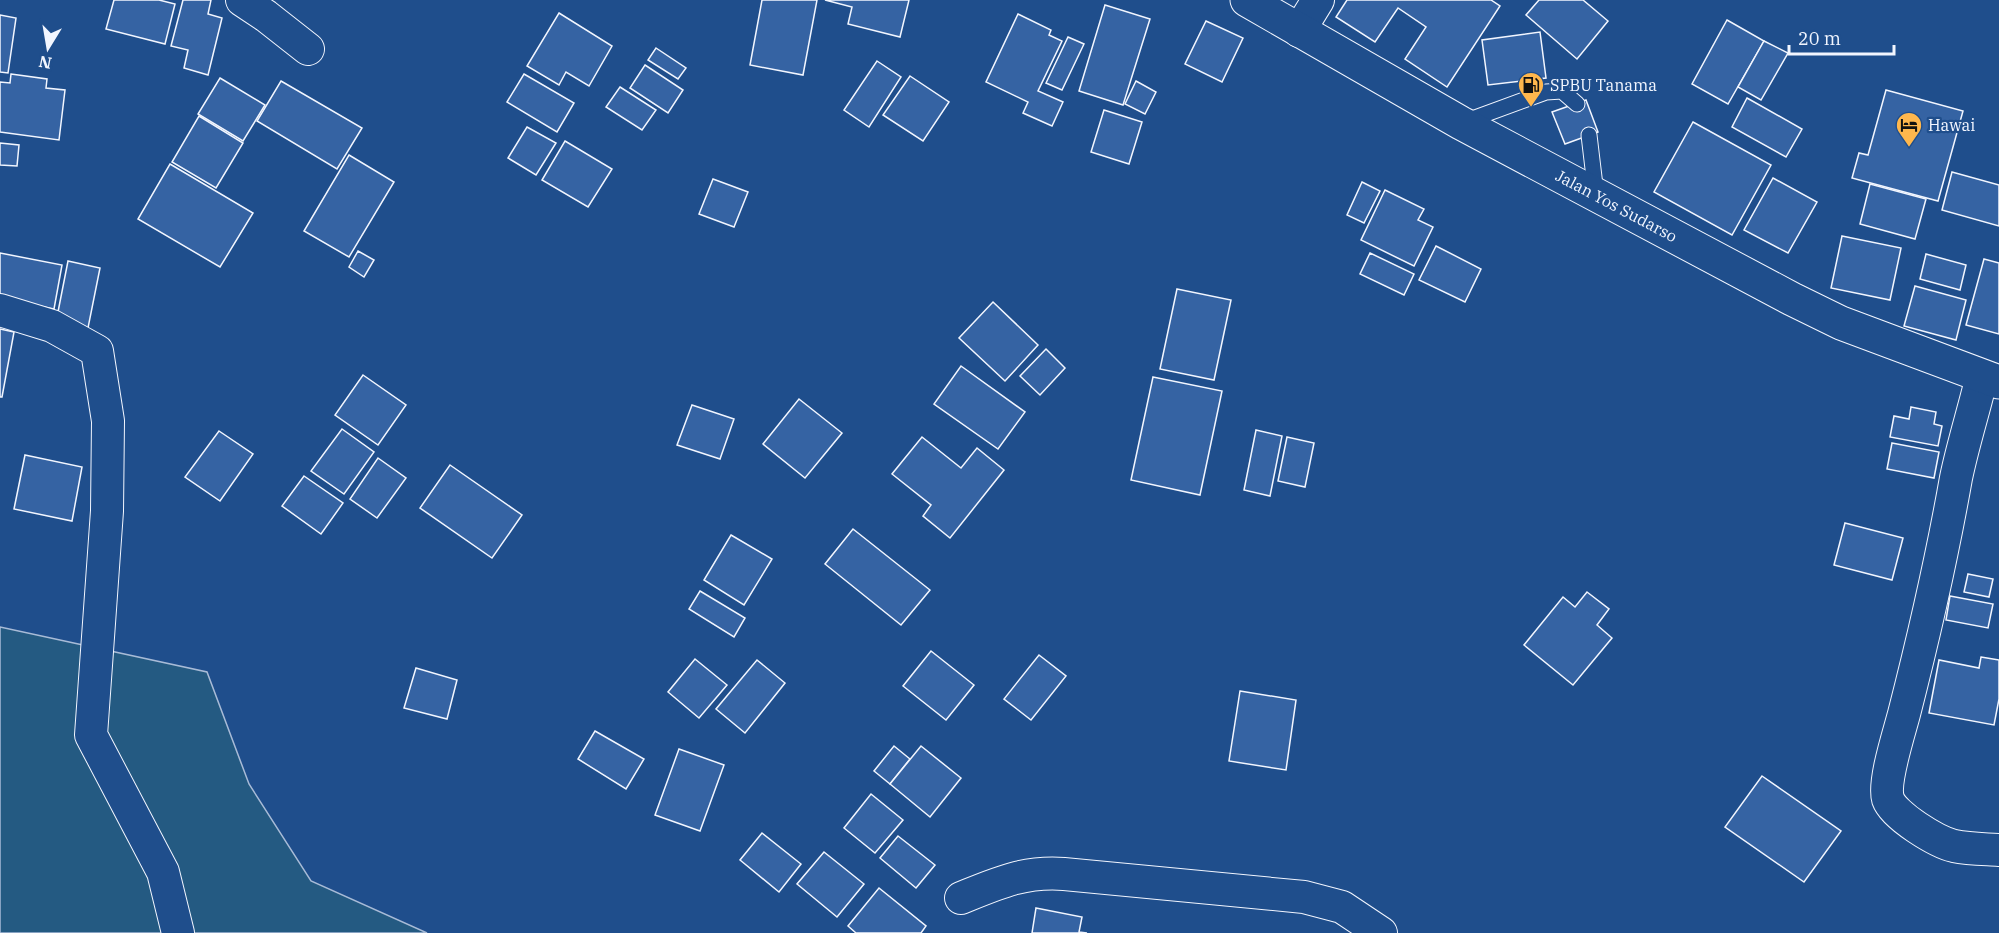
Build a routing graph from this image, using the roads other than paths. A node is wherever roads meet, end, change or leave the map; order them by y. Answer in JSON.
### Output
{"nodes":[{"id":1,"x":242,"y":0,"type":"edge"},
{"id":2,"x":1247,"y":0,"type":"edge"},
{"id":3,"x":1318,"y":0,"type":"edge"},
{"id":4,"x":1299,"y":31,"type":"junction"},
{"id":5,"x":308,"y":49,"type":"dead end"},
{"id":6,"x":1576,"y":104,"type":"dead end"},
{"id":7,"x":1461,"y":123,"type":"junction"},
{"id":8,"x":1589,"y":135,"type":"dead end"},
{"id":9,"x":1596,"y":194,"type":"junction"},
{"id":10,"x":0,"y":310,"type":"edge"},
{"id":11,"x":1990,"y":379,"type":"edge"},
{"id":12,"x":1999,"y":850,"type":"edge"},
{"id":13,"x":961,"y":898,"type":"dead end"},
{"id":14,"x":178,"y":933,"type":"edge"},
{"id":15,"x":1381,"y":933,"type":"edge"}],
"edges":[{"from":1,"to":5,"type":"street"},
{"from":2,"to":4,"type":"main road","name":"Jalan Yos Sudarso"},
{"from":3,"to":4,"type":"street"},
{"from":4,"to":7,"type":"main road","name":"Jalan Yos Sudarso"},
{"from":6,"to":7,"type":"lane"},
{"from":7,"to":9,"type":"main road","name":"Jalan Yos Sudarso"},
{"from":8,"to":9,"type":"lane"},
{"from":9,"to":11,"type":"main road","name":"Jalan Yos Sudarso"},
{"from":10,"to":14,"type":"street"},
{"from":11,"to":12,"type":"street"},
{"from":13,"to":15,"type":"street"}]}
